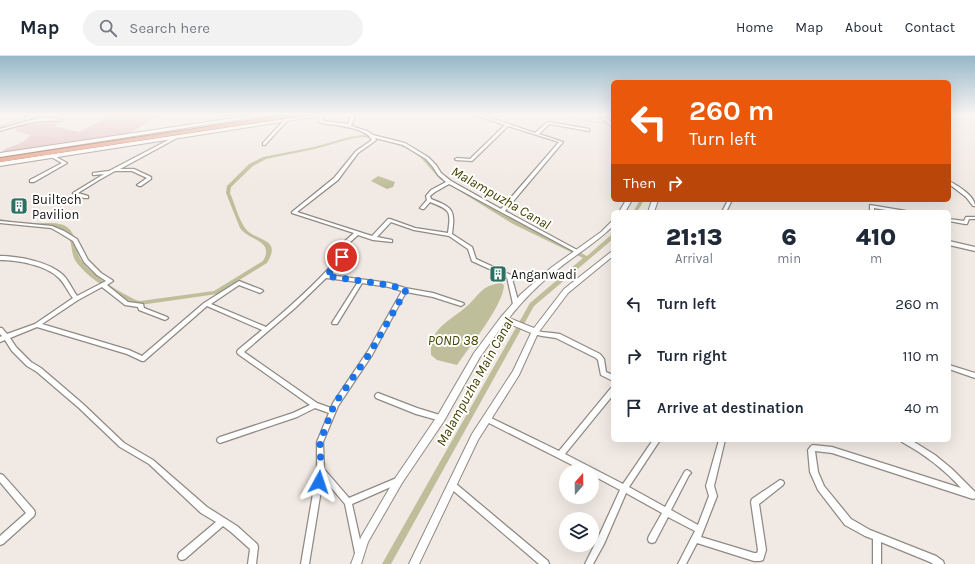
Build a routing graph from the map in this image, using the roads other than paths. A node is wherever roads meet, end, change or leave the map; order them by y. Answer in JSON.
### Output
{"nodes":[{"id":1,"x":119,"y":138,"type":"edge"},
{"id":2,"x":128,"y":138,"type":"edge"},
{"id":3,"x":150,"y":138,"type":"edge"},
{"id":4,"x":175,"y":138,"type":"joint"},
{"id":5,"x":270,"y":138,"type":"edge"},
{"id":6,"x":373,"y":138,"type":"edge"},
{"id":7,"x":380,"y":138,"type":"edge"},
{"id":8,"x":494,"y":138,"type":"edge"},
{"id":9,"x":548,"y":138,"type":"edge"},
{"id":10,"x":264,"y":144,"type":"dead end"},
{"id":11,"x":0,"y":156,"type":"edge"},
{"id":12,"x":52,"y":156,"type":"junction"},
{"id":13,"x":457,"y":159,"type":"dead end"},
{"id":14,"x":0,"y":160,"type":"edge"},
{"id":15,"x":0,"y":164,"type":"edge"},
{"id":16,"x":113,"y":171,"type":"junction"},
{"id":17,"x":94,"y":174,"type":"dead end"},
{"id":18,"x":32,"y":181,"type":"dead end"},
{"id":19,"x":449,"y":182,"type":"junction"},
{"id":20,"x":951,"y":183,"type":"edge"},
{"id":21,"x":139,"y":184,"type":"dead end"},
{"id":22,"x":86,"y":197,"type":"dead end"},
{"id":23,"x":429,"y":200,"type":"junction"},
{"id":24,"x":975,"y":205,"type":"edge"},
{"id":25,"x":422,"y":208,"type":"dead end"},
{"id":26,"x":872,"y":210,"type":"edge"},
{"id":27,"x":895,"y":210,"type":"edge"},
{"id":28,"x":502,"y":212,"type":"junction"},
{"id":29,"x":975,"y":218,"type":"edge"},
{"id":30,"x":951,"y":220,"type":"edge"},
{"id":31,"x":0,"y":222,"type":"edge"},
{"id":32,"x":611,"y":225,"type":"edge"},
{"id":33,"x":356,"y":233,"type":"junction"},
{"id":34,"x":450,"y":235,"type":"junction"},
{"id":35,"x":373,"y":238,"type":"junction"},
{"id":36,"x":390,"y":241,"type":"dead end"},
{"id":37,"x":951,"y":243,"type":"edge"},
{"id":38,"x":975,"y":249,"type":"edge"},
{"id":39,"x":576,"y":253,"type":"junction"},
{"id":40,"x":611,"y":255,"type":"edge"},
{"id":41,"x":0,"y":258,"type":"edge"},
{"id":42,"x":326,"y":276,"type":"junction"},
{"id":43,"x":361,"y":281,"type":"junction"},
{"id":44,"x":103,"y":285,"type":"junction"},
{"id":45,"x":406,"y":290,"type":"junction"},
{"id":46,"x":260,"y":291,"type":"dead end"},
{"id":47,"x":76,"y":299,"type":"junction"},
{"id":48,"x":206,"y":304,"type":"junction"},
{"id":49,"x":461,"y":304,"type":"dead end"},
{"id":50,"x":516,"y":304,"type":"junction"},
{"id":51,"x":165,"y":318,"type":"dead end"},
{"id":52,"x":507,"y":320,"type":"junction"},
{"id":53,"x":334,"y":323,"type":"dead end"},
{"id":54,"x":37,"y":325,"type":"junction"},
{"id":55,"x":266,"y":329,"type":"junction"},
{"id":56,"x":0,"y":330,"type":"edge"},
{"id":57,"x":531,"y":330,"type":"junction"},
{"id":58,"x":3,"y":338,"type":"edge"},
{"id":59,"x":951,"y":368,"type":"edge"},
{"id":60,"x":975,"y":376,"type":"edge"},
{"id":61,"x":611,"y":377,"type":"edge"},
{"id":62,"x":611,"y":392,"type":"edge"},
{"id":63,"x":378,"y":396,"type":"dead end"},
{"id":64,"x":315,"y":405,"type":"junction"},
{"id":65,"x":332,"y":410,"type":"junction"},
{"id":66,"x":441,"y":418,"type":"junction"},
{"id":67,"x":487,"y":419,"type":"junction"},
{"id":68,"x":220,"y":440,"type":"dead end"},
{"id":69,"x":656,"y":442,"type":"edge"},
{"id":70,"x":721,"y":442,"type":"edge"},
{"id":71,"x":907,"y":442,"type":"edge"},
{"id":72,"x":560,"y":454,"type":"junction"},
{"id":73,"x":579,"y":464,"type":"edge"},
{"id":74,"x":321,"y":470,"type":"junction"},
{"id":75,"x":687,"y":473,"type":"dead end"},
{"id":76,"x":599,"y":475,"type":"edge"},
{"id":77,"x":0,"y":477,"type":"edge"},
{"id":78,"x":399,"y":480,"type":"junction"},
{"id":79,"x":780,"y":483,"type":"dead end"},
{"id":80,"x":452,"y":485,"type":"junction"},
{"id":81,"x":624,"y":489,"type":"junction"},
{"id":82,"x":974,"y":496,"type":"edge"},
{"id":83,"x":348,"y":502,"type":"junction"},
{"id":84,"x":666,"y":512,"type":"junction"},
{"id":85,"x":222,"y":522,"type":"junction"},
{"id":86,"x":700,"y":530,"type":"junction"},
{"id":87,"x":877,"y":537,"type":"junction"},
{"id":88,"x":652,"y":539,"type":"dead end"},
{"id":89,"x":695,"y":539,"type":"junction"},
{"id":90,"x":0,"y":541,"type":"edge"},
{"id":91,"x":359,"y":554,"type":"junction"},
{"id":92,"x":182,"y":556,"type":"dead end"},
{"id":93,"x":252,"y":564,"type":"edge"},
{"id":94,"x":305,"y":564,"type":"edge"},
{"id":95,"x":356,"y":564,"type":"edge"},
{"id":96,"x":414,"y":564,"type":"edge"},
{"id":97,"x":545,"y":564,"type":"edge"},
{"id":98,"x":589,"y":564,"type":"edge"},
{"id":99,"x":682,"y":564,"type":"edge"},
{"id":100,"x":877,"y":564,"type":"edge"},
{"id":101,"x":940,"y":564,"type":"edge"}],
"edges":[{"from":1,"to":11,"type":"street"},
{"from":2,"to":11,"type":"highway"},
{"from":3,"to":14,"type":"highway"},
{"from":4,"to":12,"type":"street"},
{"from":4,"to":16,"type":"street"},
{"from":5,"to":10,"type":"street"},
{"from":6,"to":33,"type":"street"},
{"from":7,"to":19,"type":"street"},
{"from":8,"to":13,"type":"street"},
{"from":9,"to":28,"type":"street"},
{"from":12,"to":15,"type":"street"},
{"from":12,"to":18,"type":"street"},
{"from":16,"to":17,"type":"street"},
{"from":16,"to":21,"type":"street"},
{"from":16,"to":22,"type":"street"},
{"from":19,"to":23,"type":"street"},
{"from":19,"to":28,"type":"street"},
{"from":20,"to":24,"type":"street"},
{"from":23,"to":25,"type":"street"},
{"from":23,"to":34,"type":"street"},
{"from":26,"to":27,"type":"street"},
{"from":28,"to":39,"type":"street"},
{"from":29,"to":30,"type":"street"},
{"from":31,"to":44,"type":"street"},
{"from":32,"to":39,"type":"street"},
{"from":33,"to":35,"type":"street"},
{"from":33,"to":42,"type":"street"},
{"from":34,"to":35,"type":"street"},
{"from":34,"to":50,"type":"street"},
{"from":35,"to":36,"type":"street"},
{"from":37,"to":38,"type":"street"},
{"from":39,"to":50,"type":"street"},
{"from":40,"to":57,"type":"street"},
{"from":41,"to":47,"type":"street"},
{"from":42,"to":43,"type":"street"},
{"from":42,"to":55,"type":"street"},
{"from":43,"to":45,"type":"street"},
{"from":43,"to":53,"type":"street"},
{"from":44,"to":47,"type":"street"},
{"from":44,"to":51,"type":"street"},
{"from":45,"to":49,"type":"street"},
{"from":45,"to":65,"type":"street"},
{"from":46,"to":48,"type":"street"},
{"from":47,"to":54,"type":"street"},
{"from":48,"to":54,"type":"street"},
{"from":48,"to":55,"type":"street"},
{"from":50,"to":52,"type":"street"},
{"from":52,"to":57,"type":"street"},
{"from":52,"to":66,"type":"street"},
{"from":54,"to":58,"type":"street"},
{"from":55,"to":64,"type":"street"},
{"from":56,"to":58,"type":"street"},
{"from":57,"to":61,"type":"street"},
{"from":57,"to":67,"type":"street"},
{"from":58,"to":85,"type":"street"},
{"from":59,"to":60,"type":"street"},
{"from":62,"to":72,"type":"street"},
{"from":63,"to":66,"type":"street"},
{"from":64,"to":65,"type":"street"},
{"from":64,"to":68,"type":"street"},
{"from":65,"to":74,"type":"street"},
{"from":66,"to":78,"type":"street"},
{"from":67,"to":72,"type":"street"},
{"from":67,"to":80,"type":"street"},
{"from":69,"to":81,"type":"street"},
{"from":70,"to":86,"type":"street"},
{"from":71,"to":82,"type":"street"},
{"from":72,"to":73,"type":"street"},
{"from":74,"to":83,"type":"street"},
{"from":74,"to":94,"type":"street"},
{"from":75,"to":84,"type":"street"},
{"from":76,"to":81,"type":"street"},
{"from":77,"to":90,"type":"street"},
{"from":78,"to":83,"type":"street"},
{"from":78,"to":91,"type":"street"},
{"from":79,"to":89,"type":"street"},
{"from":80,"to":96,"type":"street"},
{"from":80,"to":97,"type":"street"},
{"from":81,"to":84,"type":"street"},
{"from":81,"to":98,"type":"street"},
{"from":82,"to":87,"type":"street"},
{"from":83,"to":91,"type":"street"},
{"from":84,"to":86,"type":"street"},
{"from":84,"to":88,"type":"street"},
{"from":85,"to":92,"type":"street"},
{"from":85,"to":93,"type":"street"},
{"from":86,"to":89,"type":"street"},
{"from":87,"to":100,"type":"street"},
{"from":87,"to":101,"type":"street"},
{"from":89,"to":99,"type":"street"},
{"from":91,"to":95,"type":"street"}]}
